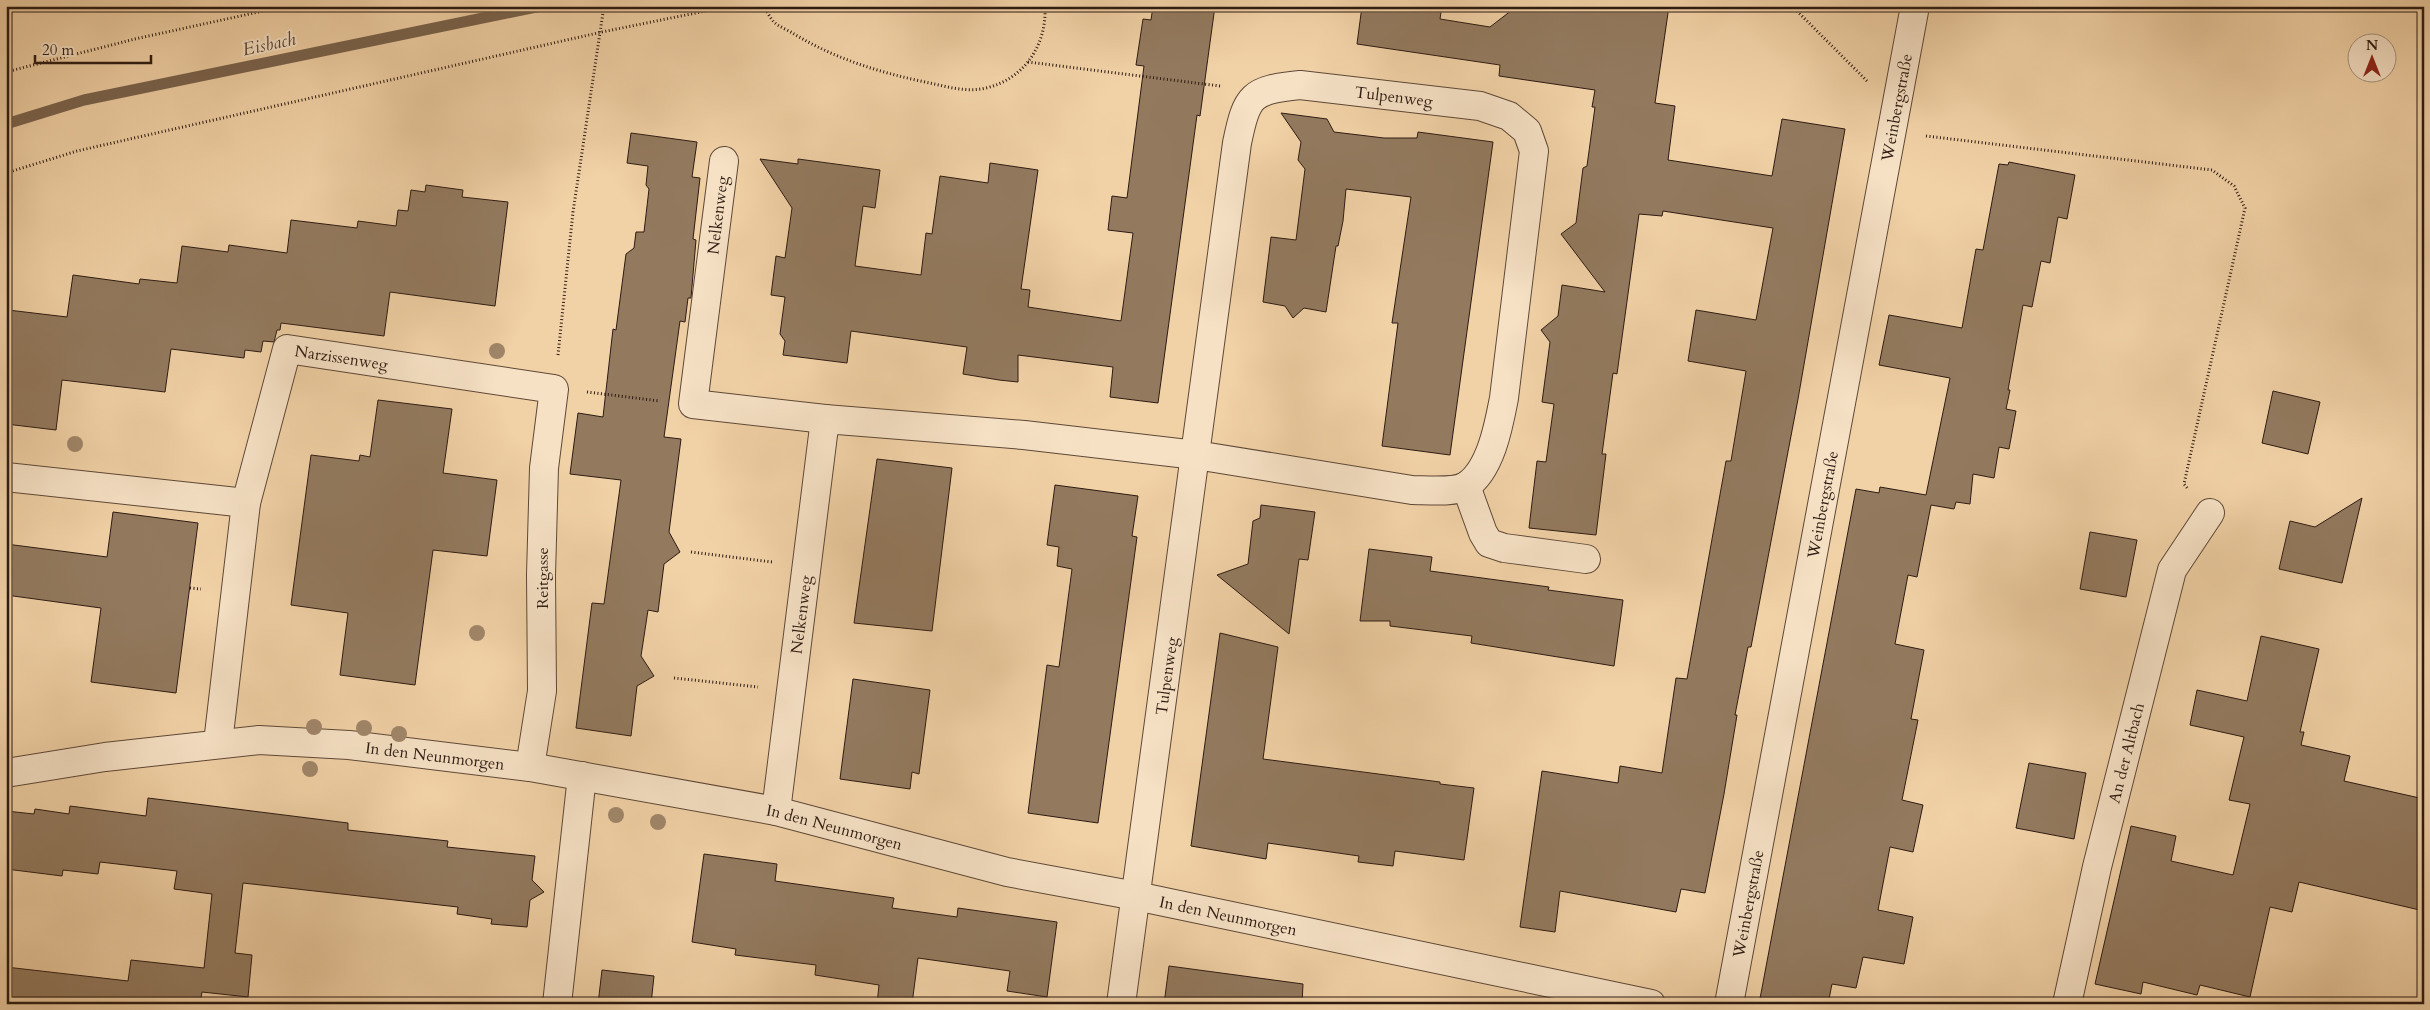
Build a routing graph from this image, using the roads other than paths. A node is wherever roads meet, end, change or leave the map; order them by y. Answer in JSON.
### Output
{"nodes":[{"id":1,"x":1915,"y":6,"type":"edge"},
{"id":2,"x":724,"y":161,"type":"dead end"},
{"id":3,"x":554,"y":389,"type":"joint"},
{"id":4,"x":825,"y":418,"type":"junction"},
{"id":5,"x":1196,"y":455,"type":"junction"},
{"id":6,"x":6,"y":477,"type":"edge"},
{"id":7,"x":1466,"y":486,"type":"junction"},
{"id":8,"x":246,"y":504,"type":"junction"},
{"id":9,"x":2210,"y":513,"type":"road end"},
{"id":10,"x":1586,"y":558,"type":"dead end"},
{"id":11,"x":218,"y":743,"type":"junction"},
{"id":12,"x":530,"y":767,"type":"junction"},
{"id":13,"x":6,"y":773,"type":"edge"},
{"id":14,"x":582,"y":776,"type":"junction"},
{"id":15,"x":776,"y":811,"type":"junction"},
{"id":16,"x":1136,"y":896,"type":"junction"},
{"id":17,"x":557,"y":1004,"type":"edge"},
{"id":18,"x":1121,"y":1004,"type":"edge"},
{"id":19,"x":1651,"y":1004,"type":"edge"},
{"id":20,"x":1729,"y":1004,"type":"edge"},
{"id":21,"x":2067,"y":1004,"type":"edge"}],
"edges":[{"from":1,"to":20,"type":"street","name":"Weinbergstraße"},
{"from":2,"to":4,"type":"street","name":"Nelkenweg"},
{"from":3,"to":8,"type":"street","name":"Narzissenweg"},
{"from":3,"to":12,"type":"street","name":"Reitgasse"},
{"from":4,"to":5,"type":"street"},
{"from":4,"to":15,"type":"street","name":"Nelkenweg"},
{"from":5,"to":7,"type":"street"},
{"from":5,"to":7,"type":"street","name":"Tulpenweg"},
{"from":5,"to":16,"type":"street","name":"Tulpenweg"},
{"from":6,"to":8,"type":"street"},
{"from":7,"to":10,"type":"street"},
{"from":8,"to":11,"type":"street","name":"Narzissenweg"},
{"from":9,"to":21,"type":"street","name":"An der Altbach"},
{"from":11,"to":12,"type":"street","name":"In den Neunmorgen"},
{"from":11,"to":13,"type":"street","name":"In den Neunmorgen"},
{"from":12,"to":14,"type":"street","name":"In den Neunmorgen"},
{"from":14,"to":15,"type":"street","name":"In den Neunmorgen"},
{"from":14,"to":17,"type":"street"},
{"from":15,"to":16,"type":"street","name":"In den Neunmorgen"},
{"from":16,"to":18,"type":"street","name":"Tulpenweg"},
{"from":16,"to":19,"type":"street","name":"In den Neunmorgen"}]}
